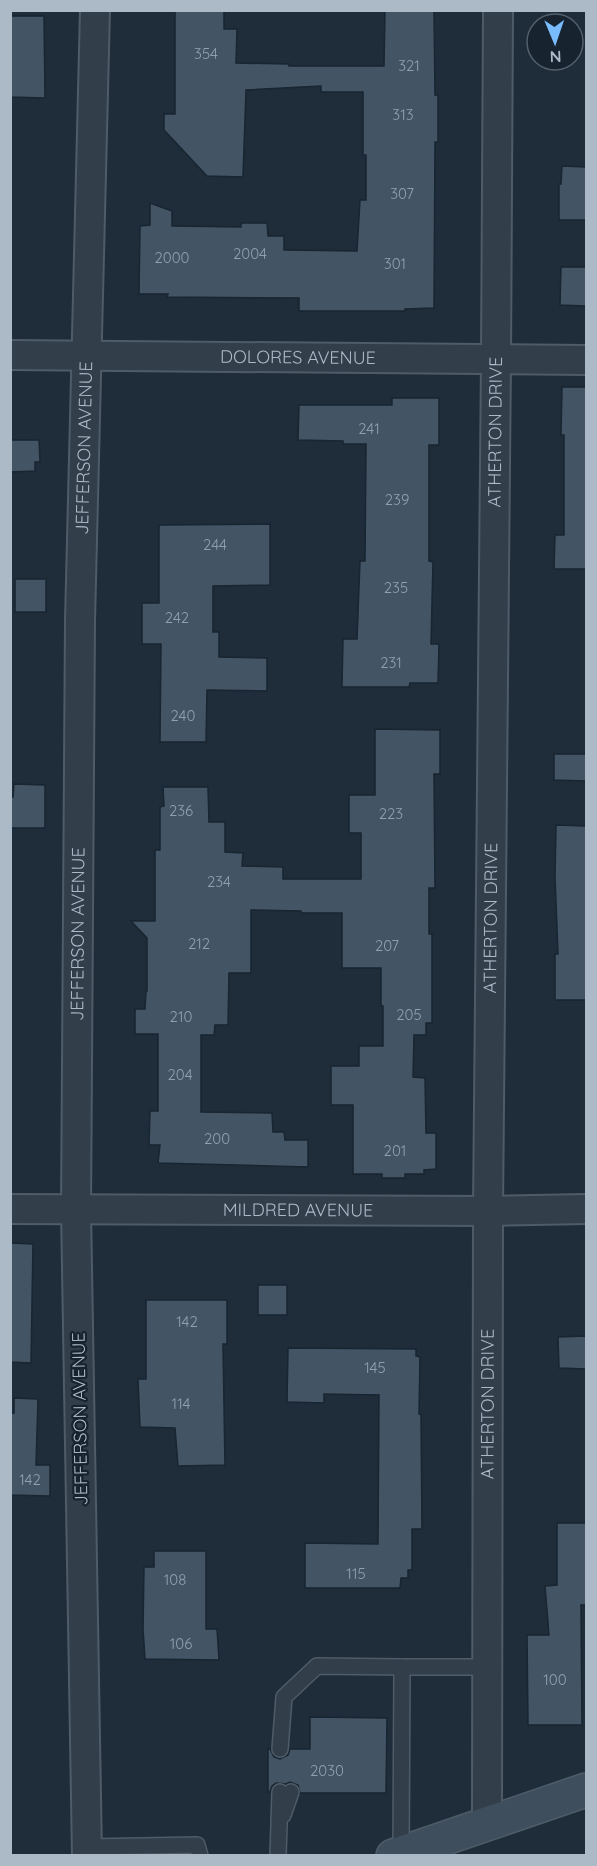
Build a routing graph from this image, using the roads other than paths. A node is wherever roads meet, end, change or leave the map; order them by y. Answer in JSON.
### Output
{"nodes":[{"id":1,"x":96,"y":10,"type":"edge"},
{"id":2,"x":498,"y":10,"type":"edge"},
{"id":3,"x":10,"y":355,"type":"edge"},
{"id":4,"x":88,"y":355,"type":"junction"},
{"id":5,"x":496,"y":359,"type":"junction"},
{"id":6,"x":586,"y":360,"type":"edge"},
{"id":7,"x":10,"y":1209,"type":"edge"},
{"id":8,"x":586,"y":1209,"type":"edge"},
{"id":9,"x":76,"y":1210,"type":"junction"},
{"id":10,"x":488,"y":1211,"type":"junction"},
{"id":11,"x":402,"y":1667,"type":"junction"},
{"id":12,"x":488,"y":1667,"type":"junction"},
{"id":13,"x":281,"y":1749,"type":"dead end"},
{"id":14,"x":586,"y":1790,"type":"edge"},
{"id":15,"x":281,"y":1792,"type":"dead end"},
{"id":16,"x":487,"y":1824,"type":"junction"},
{"id":17,"x":87,"y":1851,"type":"edge"},
{"id":18,"x":397,"y":1854,"type":"edge"},
{"id":19,"x":200,"y":1856,"type":"edge"},
{"id":20,"x":278,"y":1856,"type":"edge"}],
"edges":[{"from":1,"to":4,"type":"street","name":"JEFFERSON AVENUE"},
{"from":2,"to":5,"type":"street","name":"ATHERTON DRIVE"},
{"from":3,"to":4,"type":"street","name":"DOLORES AVENUE"},
{"from":4,"to":5,"type":"street","name":"DOLORES AVENUE"},
{"from":4,"to":9,"type":"street","name":"JEFFERSON AVENUE"},
{"from":5,"to":6,"type":"street","name":"DOLORES AVENUE"},
{"from":5,"to":10,"type":"street","name":"ATHERTON DRIVE"},
{"from":7,"to":9,"type":"street","name":"MILDRED AVENUE"},
{"from":8,"to":10,"type":"street","name":"MILDRED AVENUE"},
{"from":9,"to":10,"type":"street","name":"MILDRED AVENUE"},
{"from":9,"to":17,"type":"street","name":"JEFFERSON AVENUE"},
{"from":10,"to":12,"type":"street","name":"ATHERTON DRIVE"},
{"from":11,"to":12,"type":"lane"},
{"from":11,"to":13,"type":"lane"},
{"from":11,"to":18,"type":"lane"},
{"from":12,"to":16,"type":"street","name":"ATHERTON DRIVE"},
{"from":14,"to":16,"type":"main road"},
{"from":15,"to":20,"type":"lane"},
{"from":16,"to":18,"type":"main road"},
{"from":17,"to":19,"type":"lane"}]}
